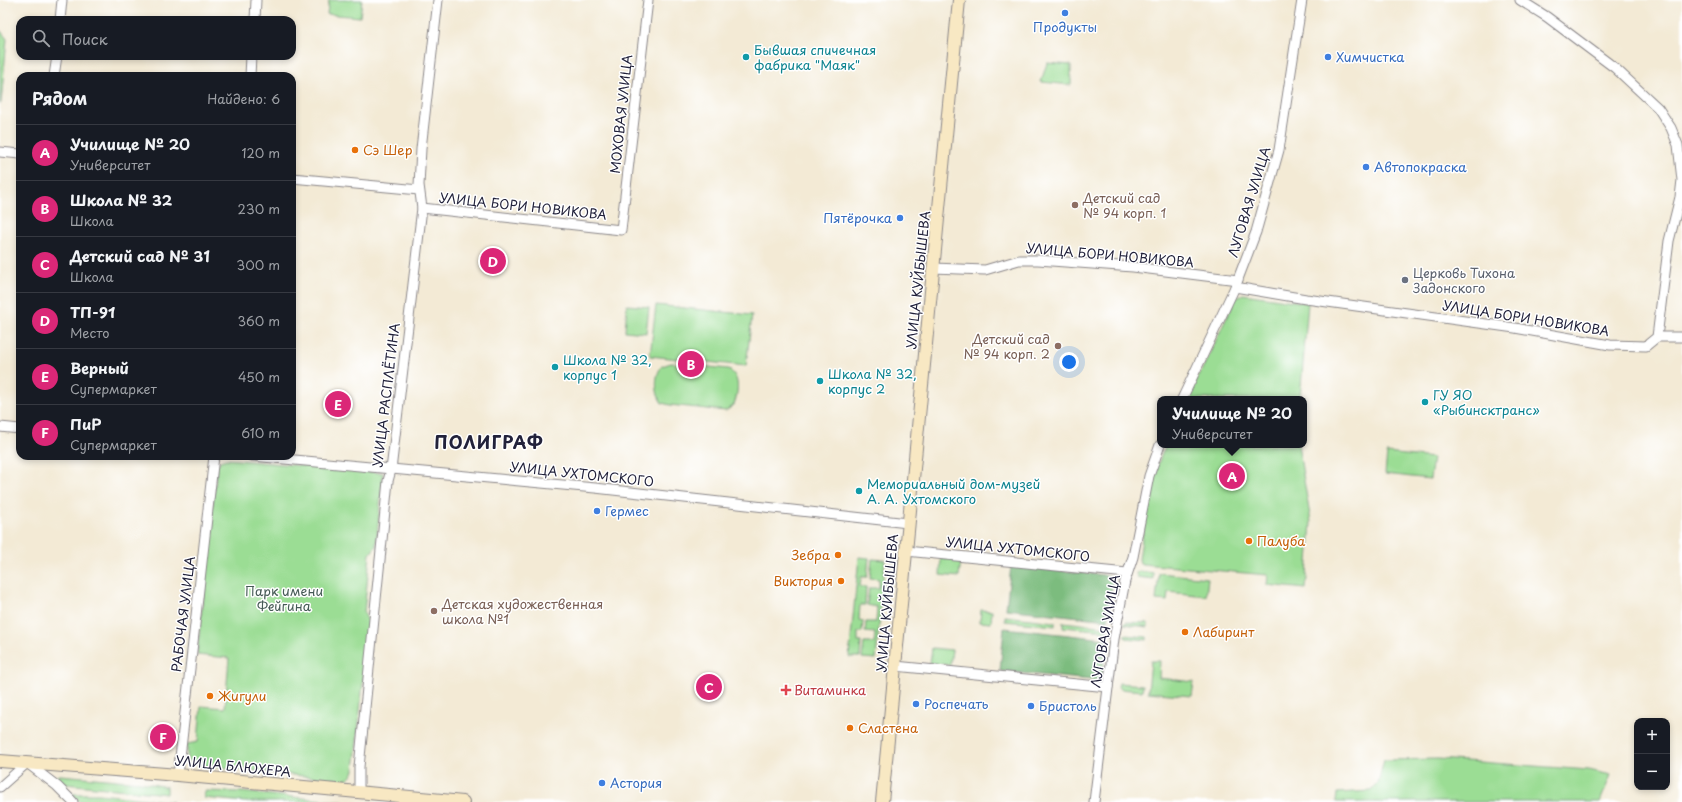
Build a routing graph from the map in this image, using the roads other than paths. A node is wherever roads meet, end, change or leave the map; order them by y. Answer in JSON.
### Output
{"nodes":[{"id":1,"x":62,"y":0,"type":"edge"},
{"id":2,"x":256,"y":0,"type":"edge"},
{"id":3,"x":438,"y":0,"type":"edge"},
{"id":4,"x":648,"y":0,"type":"edge"},
{"id":5,"x":959,"y":0,"type":"edge"},
{"id":6,"x":1302,"y":0,"type":"edge"},
{"id":7,"x":1520,"y":0,"type":"edge"},
{"id":8,"x":60,"y":16,"type":"edge"},
{"id":9,"x":255,"y":16,"type":"edge"},
{"id":10,"x":56,"y":60,"type":"edge"},
{"id":11,"x":251,"y":60,"type":"edge"},
{"id":12,"x":55,"y":72,"type":"edge"},
{"id":13,"x":250,"y":72,"type":"edge"},
{"id":14,"x":0,"y":152,"type":"edge"},
{"id":15,"x":16,"y":154,"type":"edge"},
{"id":16,"x":296,"y":178,"type":"edge"},
{"id":17,"x":419,"y":190,"type":"junction"},
{"id":18,"x":422,"y":208,"type":"junction"},
{"id":19,"x":621,"y":230,"type":"joint"},
{"id":20,"x":933,"y":268,"type":"junction"},
{"id":21,"x":1236,"y":283,"type":"junction"},
{"id":22,"x":1682,"y":336,"type":"edge"},
{"id":23,"x":1657,"y":337,"type":"junction"},
{"id":24,"x":1183,"y":396,"type":"edge"},
{"id":25,"x":0,"y":426,"type":"edge"},
{"id":26,"x":16,"y":428,"type":"edge"},
{"id":27,"x":1159,"y":448,"type":"edge"},
{"id":28,"x":214,"y":460,"type":"edge"},
{"id":29,"x":292,"y":460,"type":"edge"},
{"id":30,"x":391,"y":470,"type":"junction"},
{"id":31,"x":908,"y":523,"type":"junction"},
{"id":32,"x":906,"y":551,"type":"junction"},
{"id":33,"x":1127,"y":573,"type":"junction"},
{"id":34,"x":895,"y":666,"type":"junction"},
{"id":35,"x":1108,"y":687,"type":"junction"},
{"id":36,"x":0,"y":761,"type":"edge"},
{"id":37,"x":27,"y":764,"type":"junction"},
{"id":38,"x":178,"y":775,"type":"junction"},
{"id":39,"x":0,"y":787,"type":"edge"},
{"id":40,"x":359,"y":793,"type":"junction"},
{"id":41,"x":73,"y":802,"type":"edge"},
{"id":42,"x":463,"y":802,"type":"edge"},
{"id":43,"x":882,"y":802,"type":"edge"},
{"id":44,"x":1094,"y":802,"type":"edge"}],
"edges":[{"from":1,"to":8,"type":"street"},
{"from":2,"to":9,"type":"street"},
{"from":3,"to":17,"type":"street","name":"УЛИЦА РАСПЛЁТИНА"},
{"from":4,"to":19,"type":"street","name":"МОХОВАЯ УЛИЦА"},
{"from":5,"to":20,"type":"street","name":"УЛИЦА КУЙБЫШЕВА"},
{"from":6,"to":21,"type":"street","name":"ЛУГОВАЯ УЛИЦА"},
{"from":7,"to":23,"type":"street"},
{"from":10,"to":12,"type":"street"},
{"from":11,"to":13,"type":"street"},
{"from":14,"to":15,"type":"street"},
{"from":16,"to":17,"type":"street"},
{"from":17,"to":18,"type":"street","name":"УЛИЦА РАСПЛЁТИНА"},
{"from":18,"to":19,"type":"street","name":"УЛИЦА БОРИ НОВИКОВА"},
{"from":18,"to":30,"type":"street","name":"УЛИЦА РАСПЛЁТИНА"},
{"from":20,"to":21,"type":"street","name":"УЛИЦА БОРИ НОВИКОВА"},
{"from":20,"to":31,"type":"street","name":"УЛИЦА КУЙБЫШЕВА"},
{"from":21,"to":23,"type":"street","name":"УЛИЦА БОРИ НОВИКОВА"},
{"from":21,"to":24,"type":"street","name":"ЛУГОВАЯ УЛИЦА"},
{"from":22,"to":23,"type":"street"},
{"from":25,"to":26,"type":"street"},
{"from":27,"to":33,"type":"street","name":"ЛУГОВАЯ УЛИЦА"},
{"from":28,"to":38,"type":"street","name":"РАБОЧАЯ УЛИЦА"},
{"from":29,"to":30,"type":"street","name":"УЛИЦА УХТОМСКОГО"},
{"from":30,"to":31,"type":"street","name":"УЛИЦА УХТОМСКОГО"},
{"from":30,"to":40,"type":"street","name":"УЛИЦА РАСПЛЁТИНА"},
{"from":31,"to":32,"type":"street","name":"УЛИЦА КУЙБЫШЕВА"},
{"from":32,"to":33,"type":"street","name":"УЛИЦА УХТОМСКОГО"},
{"from":32,"to":34,"type":"street","name":"УЛИЦА КУЙБЫШЕВА"},
{"from":33,"to":35,"type":"street","name":"ЛУГОВАЯ УЛИЦА"},
{"from":34,"to":35,"type":"street"},
{"from":34,"to":43,"type":"street","name":"УЛИЦА КУЙБЫШЕВА"},
{"from":35,"to":44,"type":"street","name":"ЛУГОВАЯ УЛИЦА"},
{"from":36,"to":37,"type":"street","name":"УЛИЦА БЛЮХЕРА"},
{"from":37,"to":38,"type":"street","name":"УЛИЦА БЛЮХЕРА"},
{"from":37,"to":39,"type":"street"},
{"from":37,"to":41,"type":"street"},
{"from":38,"to":40,"type":"street","name":"УЛИЦА БЛЮХЕРА"},
{"from":40,"to":42,"type":"street","name":"УЛИЦА БЛЮХЕРА"}]}
